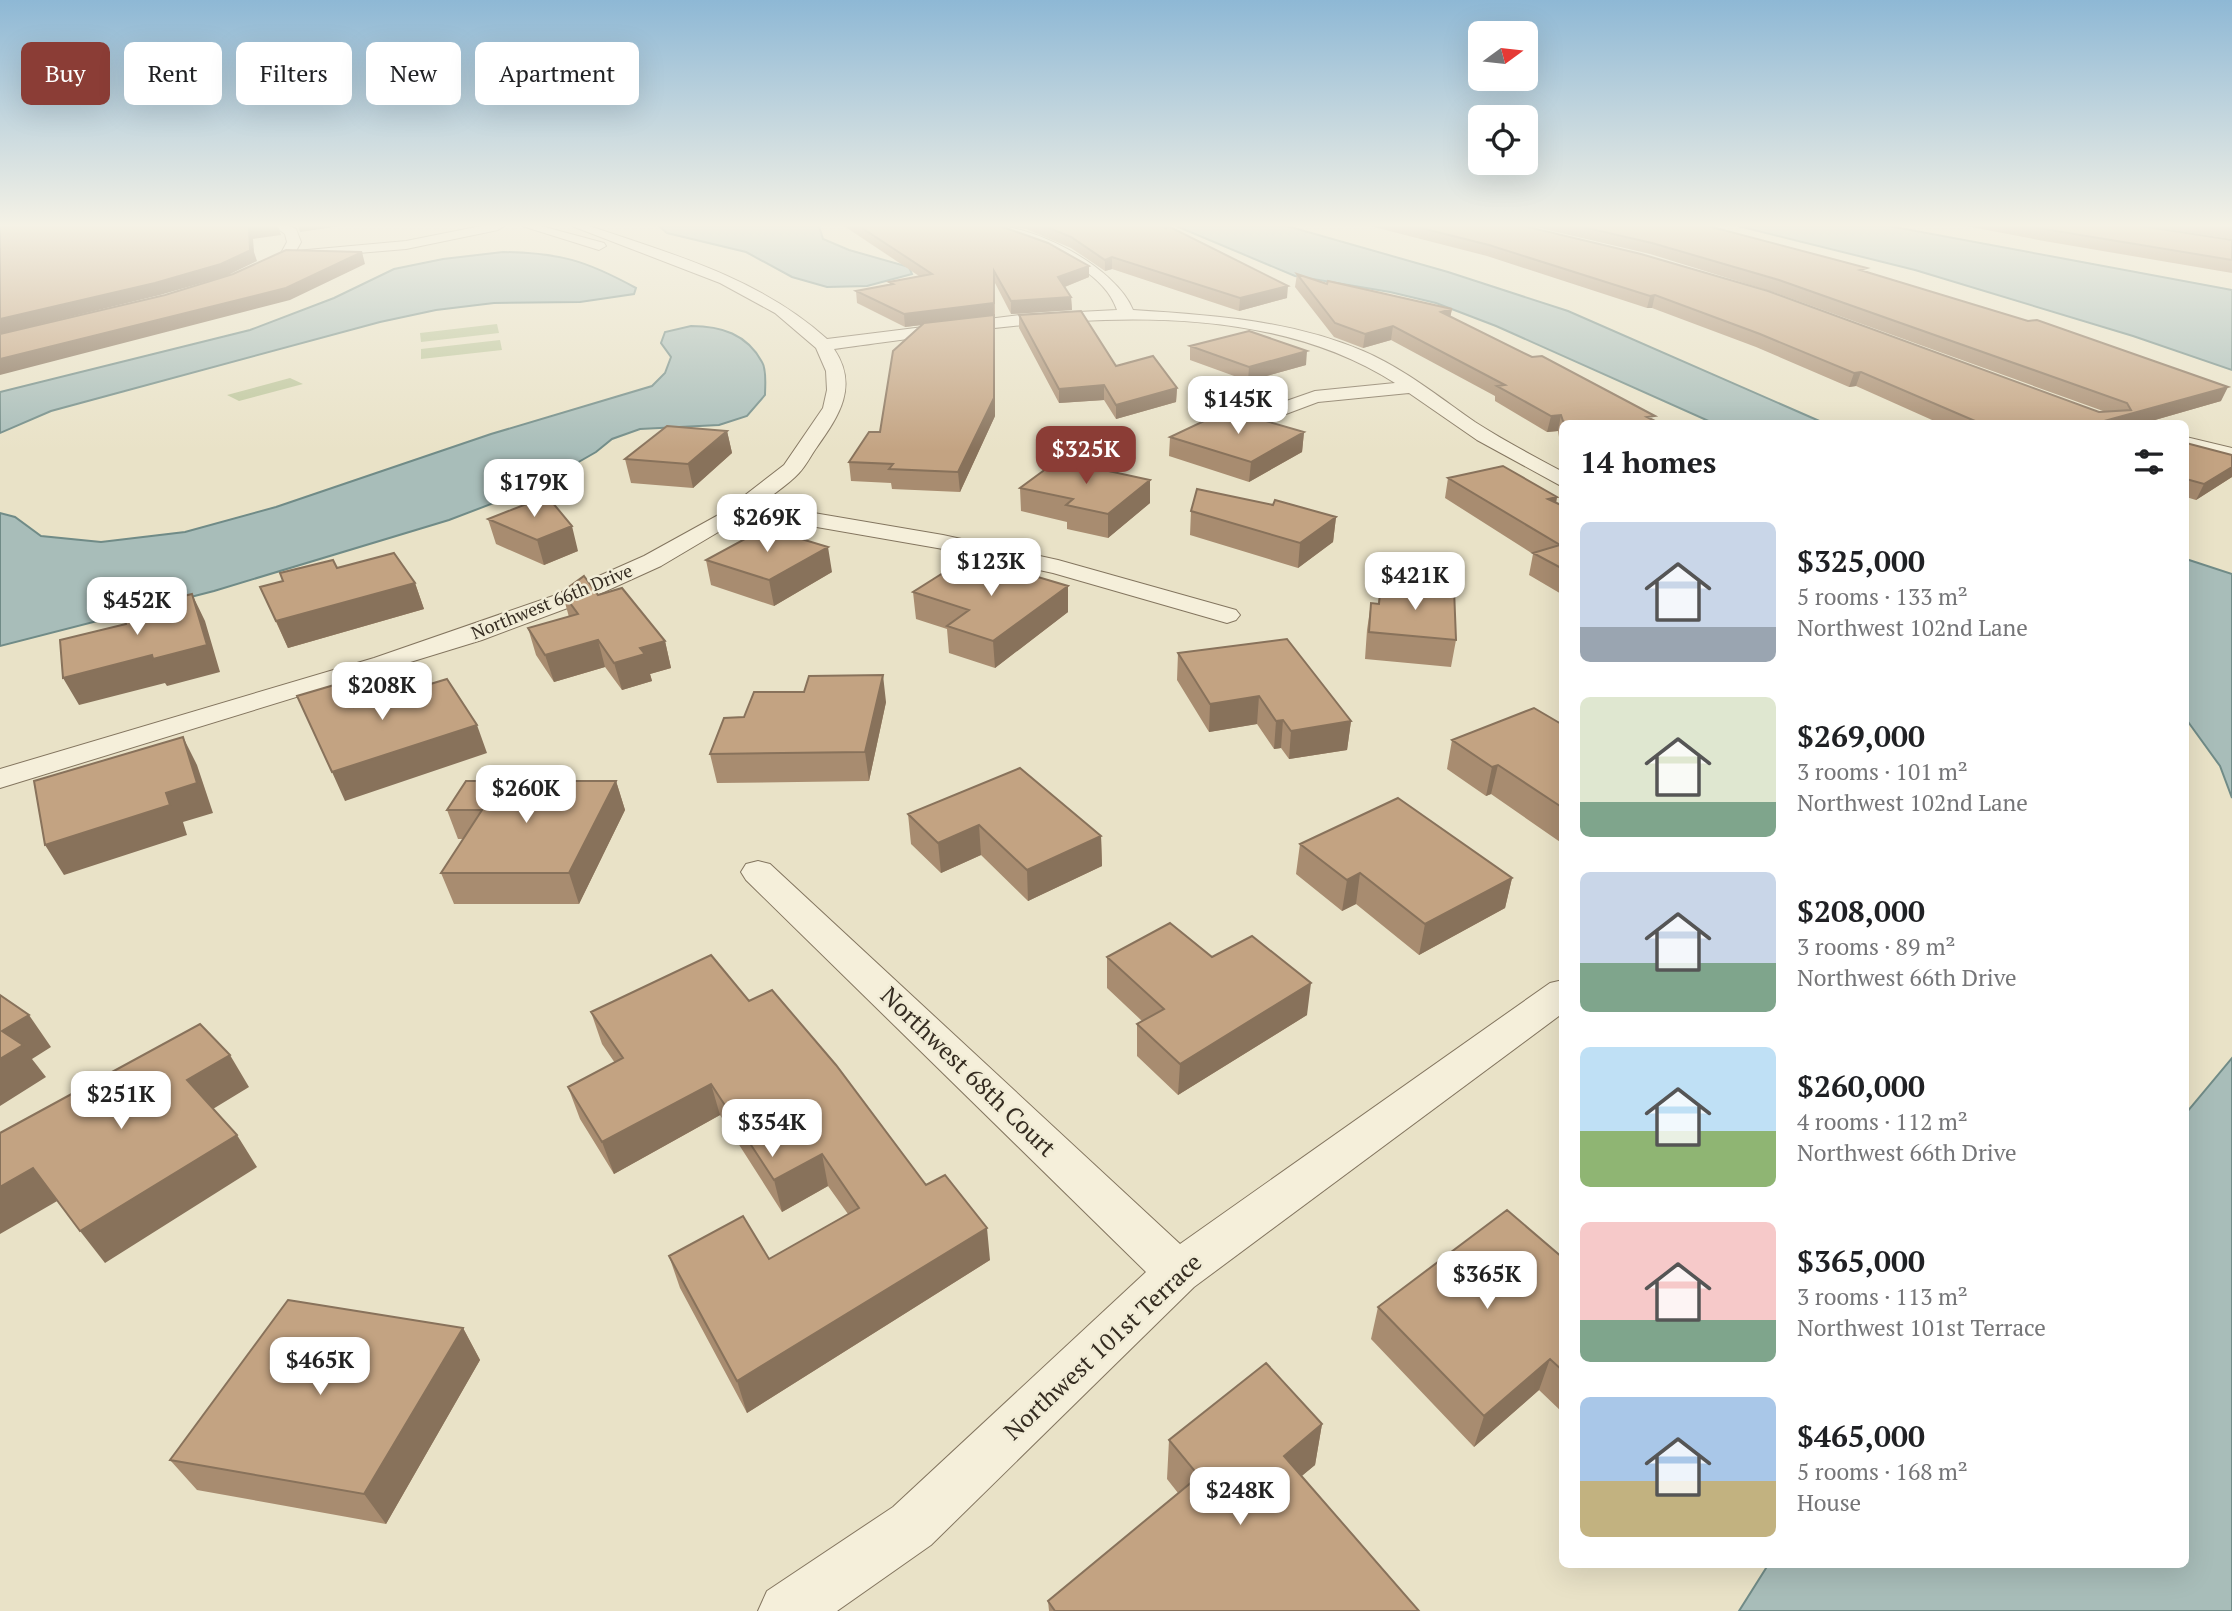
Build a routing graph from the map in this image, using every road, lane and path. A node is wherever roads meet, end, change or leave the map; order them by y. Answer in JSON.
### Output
{"nodes":[{"id":1,"x":760,"y":301,"type":"edge"},
{"id":2,"x":1121,"y":301,"type":"edge"},
{"id":3,"x":1127,"y":314,"type":"junction"},
{"id":4,"x":823,"y":345,"type":"junction"},
{"id":5,"x":1411,"y":387,"type":"junction"},
{"id":6,"x":1279,"y":410,"type":"dead end"},
{"id":7,"x":2189,"y":444,"type":"edge"},
{"id":8,"x":2232,"y":454,"type":"edge"},
{"id":9,"x":1559,"y":479,"type":"edge"},
{"id":10,"x":746,"y":508,"type":"junction"},
{"id":11,"x":1227,"y":615,"type":"dead end"},
{"id":12,"x":0,"y":779,"type":"edge"},
{"id":13,"x":758,"y":872,"type":"dead end"},
{"id":14,"x":1559,"y":996,"type":"edge"},
{"id":15,"x":1178,"y":1272,"type":"junction"},
{"id":16,"x":787,"y":1611,"type":"edge"}],
"edges":[{"from":1,"to":4,"type":"street","name":"Northwest 66th Drive"},
{"from":2,"to":3,"type":"street"},
{"from":3,"to":4,"type":"street"},
{"from":3,"to":5,"type":"street"},
{"from":4,"to":10,"type":"street","name":"Northwest 66th Drive"},
{"from":5,"to":6,"type":"street"},
{"from":5,"to":9,"type":"street"},
{"from":7,"to":8,"type":"street"},
{"from":10,"to":11,"type":"street"},
{"from":10,"to":12,"type":"street","name":"Northwest 66th Drive"},
{"from":13,"to":15,"type":"street","name":"Northwest 68th Court"},
{"from":14,"to":15,"type":"street","name":"Northwest 101st Terrace"},
{"from":15,"to":16,"type":"street","name":"Northwest 101st Terrace"}]}
